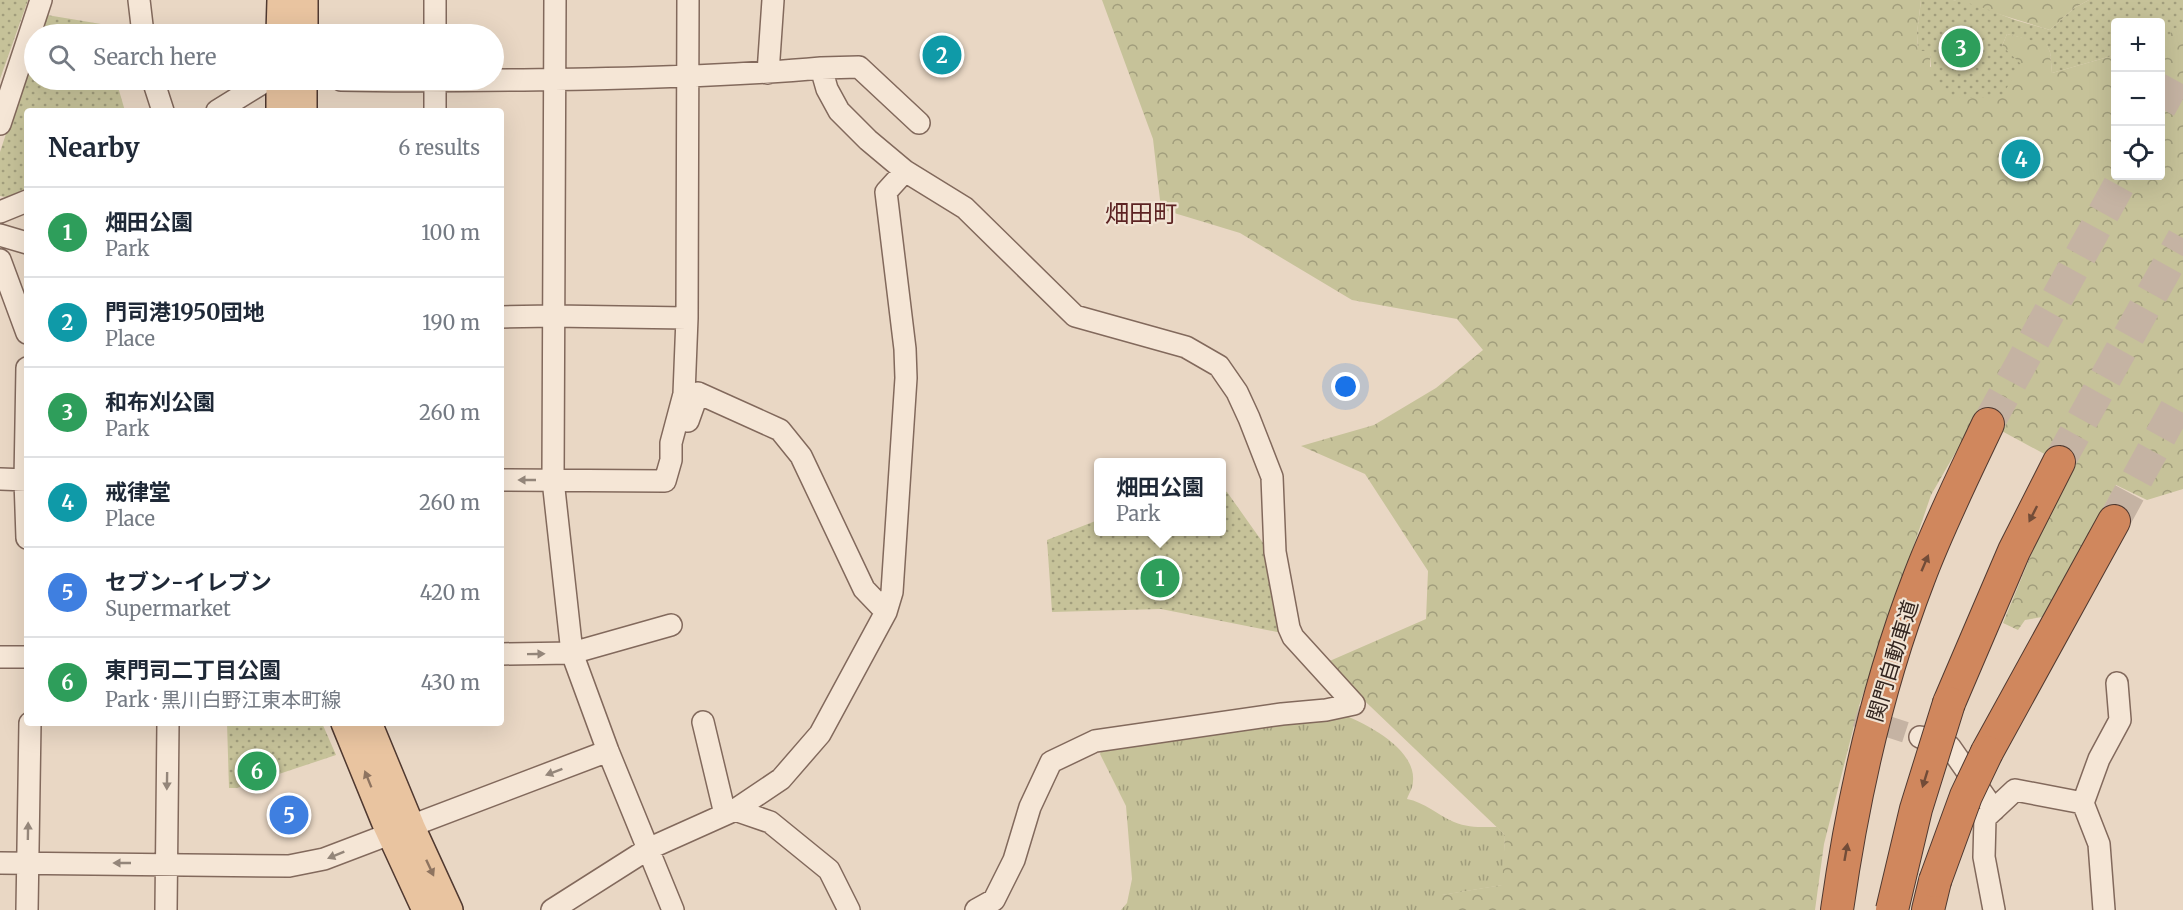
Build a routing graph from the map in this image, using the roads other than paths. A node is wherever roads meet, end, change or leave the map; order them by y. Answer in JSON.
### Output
{"nodes":[{"id":1,"x":41,"y":0,"type":"edge"},
{"id":2,"x":139,"y":0,"type":"edge"},
{"id":3,"x":281,"y":0,"type":"edge"},
{"id":4,"x":304,"y":0,"type":"edge"},
{"id":5,"x":435,"y":0,"type":"edge"},
{"id":6,"x":555,"y":0,"type":"edge"},
{"id":7,"x":688,"y":0,"type":"edge"},
{"id":8,"x":773,"y":0,"type":"edge"},
{"id":9,"x":33,"y":24,"type":"edge"},
{"id":10,"x":142,"y":24,"type":"edge"},
{"id":11,"x":280,"y":24,"type":"edge"},
{"id":12,"x":304,"y":24,"type":"edge"},
{"id":13,"x":435,"y":24,"type":"edge"},
{"id":14,"x":24,"y":51,"type":"edge"},
{"id":15,"x":821,"y":68,"type":"junction"},
{"id":16,"x":768,"y":73,"type":"junction"},
{"id":17,"x":687,"y":77,"type":"junction"},
{"id":18,"x":555,"y":79,"type":"junction"},
{"id":19,"x":504,"y":80,"type":"edge"},
{"id":20,"x":156,"y":90,"type":"edge"},
{"id":21,"x":251,"y":90,"type":"edge"},
{"id":22,"x":280,"y":90,"type":"edge"},
{"id":23,"x":303,"y":90,"type":"edge"},
{"id":24,"x":435,"y":90,"type":"edge"},
{"id":25,"x":162,"y":108,"type":"edge"},
{"id":26,"x":222,"y":108,"type":"edge"},
{"id":27,"x":280,"y":108,"type":"edge"},
{"id":28,"x":303,"y":108,"type":"edge"},
{"id":29,"x":435,"y":108,"type":"edge"},
{"id":30,"x":919,"y":123,"type":"dead end"},
{"id":31,"x":0,"y":124,"type":"edge"},
{"id":32,"x":905,"y":171,"type":"junction"},
{"id":33,"x":24,"y":202,"type":"edge"},
{"id":34,"x":0,"y":212,"type":"edge"},
{"id":35,"x":0,"y":236,"type":"edge"},
{"id":36,"x":24,"y":242,"type":"edge"},
{"id":37,"x":0,"y":260,"type":"edge"},
{"id":38,"x":553,"y":316,"type":"junction"},
{"id":39,"x":504,"y":317,"type":"edge"},
{"id":40,"x":687,"y":318,"type":"junction"},
{"id":41,"x":24,"y":325,"type":"edge"},
{"id":42,"x":1988,"y":424,"type":"tunnel mouth"},
{"id":43,"x":671,"y":443,"type":"junction"},
{"id":44,"x":2059,"y":462,"type":"tunnel mouth"},
{"id":45,"x":0,"y":479,"type":"edge"},
{"id":46,"x":24,"y":480,"type":"edge"},
{"id":47,"x":504,"y":480,"type":"edge"},
{"id":48,"x":553,"y":480,"type":"junction"},
{"id":49,"x":2118,"y":524,"type":"tunnel mouth"},
{"id":50,"x":886,"y":612,"type":"junction"},
{"id":51,"x":671,"y":625,"type":"dead end"},
{"id":52,"x":572,"y":653,"type":"junction"},
{"id":53,"x":504,"y":654,"type":"edge"},
{"id":54,"x":0,"y":657,"type":"edge"},
{"id":55,"x":24,"y":657,"type":"edge"},
{"id":56,"x":2117,"y":683,"type":"dead end"},
{"id":57,"x":703,"y":722,"type":"dead end"},
{"id":58,"x":30,"y":726,"type":"edge"},
{"id":59,"x":168,"y":726,"type":"edge"},
{"id":60,"x":347,"y":726,"type":"edge"},
{"id":61,"x":369,"y":726,"type":"edge"},
{"id":62,"x":1920,"y":737,"type":"tunnel mouth"},
{"id":63,"x":608,"y":751,"type":"junction"},
{"id":64,"x":2083,"y":803,"type":"junction"},
{"id":65,"x":1994,"y":810,"type":"junction"},
{"id":66,"x":730,"y":812,"type":"junction"},
{"id":67,"x":401,"y":830,"type":"junction"},
{"id":68,"x":648,"y":849,"type":"junction"},
{"id":69,"x":0,"y":863,"type":"edge"},
{"id":70,"x":27,"y":863,"type":"junction"},
{"id":71,"x":166,"y":864,"type":"junction"},
{"id":72,"x":1937,"y":896,"type":"edge"},
{"id":73,"x":27,"y":910,"type":"edge"},
{"id":74,"x":166,"y":910,"type":"edge"},
{"id":75,"x":426,"y":910,"type":"edge"},
{"id":76,"x":449,"y":910,"type":"edge"},
{"id":77,"x":552,"y":910,"type":"edge"},
{"id":78,"x":674,"y":910,"type":"edge"},
{"id":79,"x":849,"y":910,"type":"edge"},
{"id":80,"x":976,"y":910,"type":"edge"},
{"id":81,"x":1837,"y":910,"type":"edge"},
{"id":82,"x":1892,"y":910,"type":"edge"},
{"id":83,"x":1994,"y":910,"type":"edge"},
{"id":84,"x":2104,"y":910,"type":"edge"}],
"edges":[{"from":1,"to":9,"type":"street"},
{"from":2,"to":10,"type":"street"},
{"from":3,"to":11,"type":"main road"},
{"from":4,"to":12,"type":"main road"},
{"from":5,"to":13,"type":"street"},
{"from":6,"to":18,"type":"street"},
{"from":7,"to":17,"type":"street"},
{"from":8,"to":16,"type":"street"},
{"from":14,"to":31,"type":"street"},
{"from":15,"to":16,"type":"street"},
{"from":15,"to":30,"type":"street"},
{"from":15,"to":32,"type":"street"},
{"from":16,"to":17,"type":"street"},
{"from":17,"to":18,"type":"street"},
{"from":17,"to":40,"type":"street"},
{"from":18,"to":19,"type":"street"},
{"from":18,"to":38,"type":"street"},
{"from":20,"to":25,"type":"street"},
{"from":21,"to":26,"type":"street"},
{"from":22,"to":27,"type":"main road"},
{"from":23,"to":28,"type":"main road"},
{"from":24,"to":29,"type":"street"},
{"from":32,"to":50,"type":"street"},
{"from":32,"to":80,"type":"street"},
{"from":33,"to":34,"type":"street"},
{"from":35,"to":36,"type":"street"},
{"from":37,"to":41,"type":"street"},
{"from":38,"to":39,"type":"street"},
{"from":38,"to":40,"type":"street"},
{"from":38,"to":48,"type":"street"},
{"from":40,"to":43,"type":"street"},
{"from":81,"to":42,"type":"highway","name":"関門自動車道","one_way":true},
{"from":43,"to":48,"type":"street"},
{"from":43,"to":50,"type":"street"},
{"from":44,"to":82,"type":"highway","one_way":true,"bridge":true},
{"from":45,"to":46,"type":"street"},
{"from":48,"to":47,"type":"street","one_way":true},
{"from":48,"to":52,"type":"street"},
{"from":49,"to":72,"type":"highway"},
{"from":50,"to":66,"type":"street"},
{"from":51,"to":52,"type":"street"},
{"from":53,"to":52,"type":"street","one_way":true},
{"from":52,"to":63,"type":"street"},
{"from":54,"to":55,"type":"street"},
{"from":56,"to":64,"type":"street"},
{"from":57,"to":66,"type":"street"},
{"from":70,"to":58,"type":"street","one_way":true},
{"from":59,"to":71,"type":"street","one_way":true},
{"from":67,"to":60,"type":"main road","one_way":true},
{"from":61,"to":67,"type":"main road"},
{"from":62,"to":65,"type":"street"},
{"from":63,"to":67,"type":"street","one_way":true},
{"from":63,"to":68,"type":"street"},
{"from":64,"to":65,"type":"street"},
{"from":64,"to":84,"type":"street"},
{"from":65,"to":83,"type":"street"},
{"from":66,"to":68,"type":"street"},
{"from":66,"to":79,"type":"street"},
{"from":67,"to":71,"type":"street","one_way":true},
{"from":67,"to":75,"type":"main road"},
{"from":67,"to":76,"type":"main road","one_way":true},
{"from":68,"to":77,"type":"street"},
{"from":68,"to":78,"type":"street"},
{"from":69,"to":70,"type":"street"},
{"from":71,"to":70,"type":"street","one_way":true},
{"from":70,"to":73,"type":"street"},
{"from":71,"to":74,"type":"street"}]}
